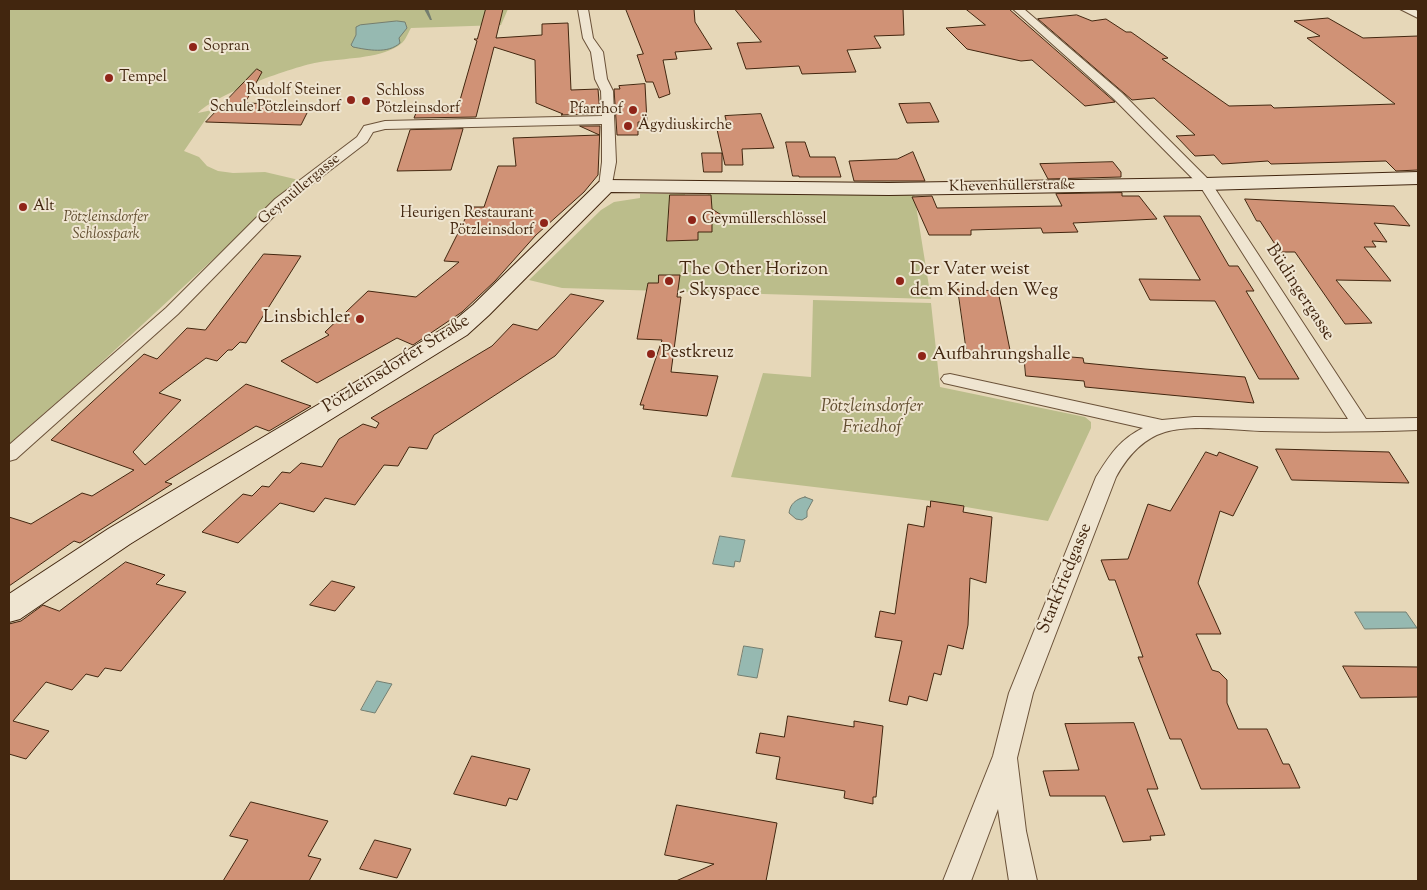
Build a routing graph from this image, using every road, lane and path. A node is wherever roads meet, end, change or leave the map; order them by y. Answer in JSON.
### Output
{"nodes":[{"id":1,"x":583,"y":9,"type":"edge"},
{"id":2,"x":1018,"y":9,"type":"edge"},
{"id":3,"x":1405,"y":9,"type":"edge"},
{"id":4,"x":1418,"y":15,"type":"edge"},
{"id":5,"x":609,"y":120,"type":"junction"},
{"id":6,"x":1418,"y":178,"type":"edge"},
{"id":7,"x":1205,"y":184,"type":"junction"},
{"id":8,"x":606,"y":186,"type":"junction"},
{"id":9,"x":950,"y":379,"type":"dead end"},
{"id":10,"x":1360,"y":424,"type":"junction"},
{"id":11,"x":1418,"y":424,"type":"edge"},
{"id":12,"x":1162,"y":426,"type":"junction"},
{"id":13,"x":9,"y":455,"type":"edge"},
{"id":14,"x":9,"y":610,"type":"edge"},
{"id":15,"x":1005,"y":756,"type":"junction"},
{"id":16,"x":956,"y":881,"type":"edge"},
{"id":17,"x":1023,"y":881,"type":"edge"}],
"edges":[{"from":1,"to":5,"type":"street"},
{"from":2,"to":7,"type":"street","name":"Büdingergasse"},
{"from":3,"to":4,"type":"street"},
{"from":5,"to":8,"type":"street"},
{"from":5,"to":13,"type":"street","name":"Geymüllergasse"},
{"from":6,"to":7,"type":"street","name":"Khevenhüllerstraße"},
{"from":7,"to":8,"type":"street","name":"Khevenhüllerstraße"},
{"from":7,"to":10,"type":"street","name":"Büdingergasse"},
{"from":8,"to":14,"type":"street","name":"Pötzleinsdorfer Straße"},
{"from":9,"to":12,"type":"street","name":"Starkfriedgasse"},
{"from":10,"to":11,"type":"street","name":"Starkfriedgasse"},
{"from":10,"to":12,"type":"street","name":"Starkfriedgasse"},
{"from":12,"to":15,"type":"street","name":"Starkfriedgasse"},
{"from":15,"to":16,"type":"street","name":"Starkfriedgasse"},
{"from":15,"to":17,"type":"street","name":"Starkfriedgasse"}]}
